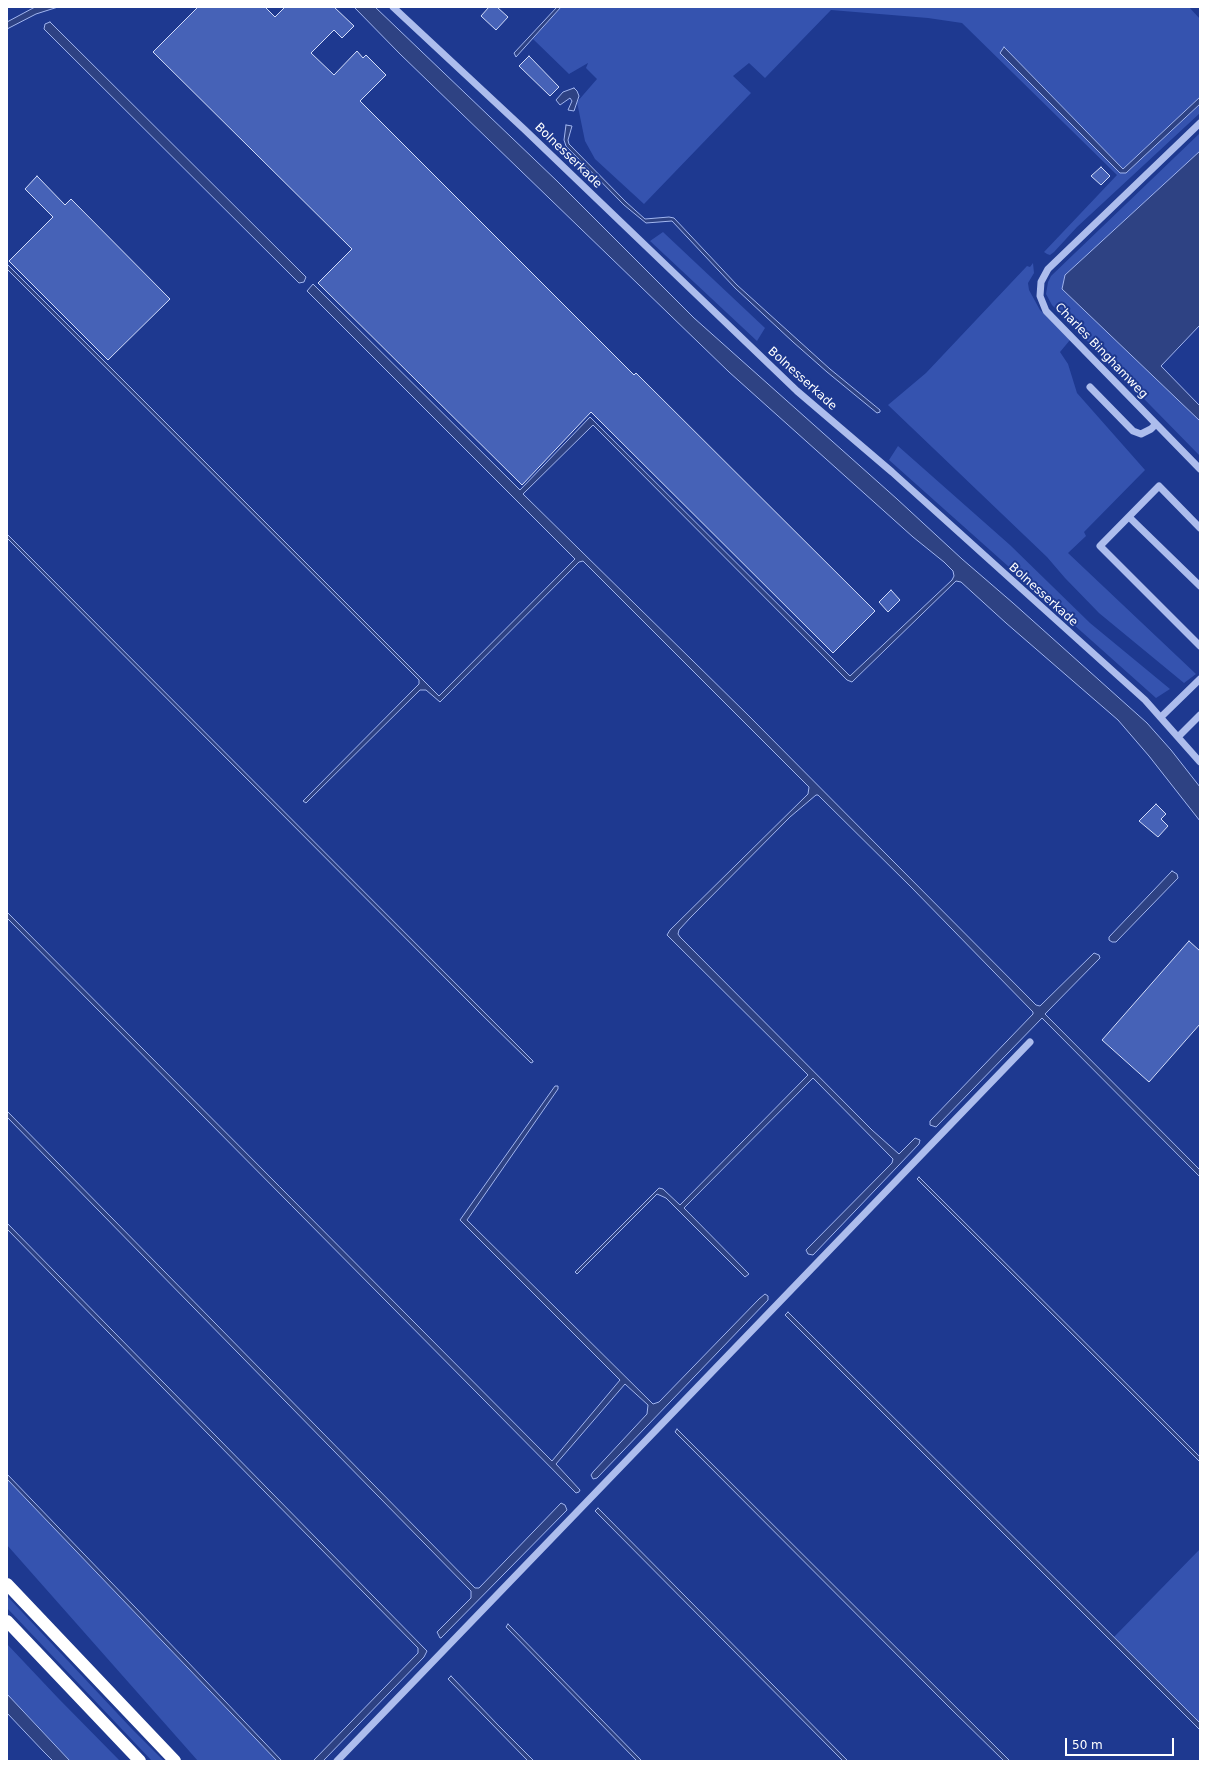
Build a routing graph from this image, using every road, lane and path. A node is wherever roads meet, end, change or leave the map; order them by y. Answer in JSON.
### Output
{"nodes":[{"id":1,"x":393,"y":7,"type":"edge"},
{"id":2,"x":1200,"y":123,"type":"edge"},
{"id":3,"x":1090,"y":387,"type":"dead end"},
{"id":4,"x":1156,"y":424,"type":"junction"},
{"id":5,"x":1200,"y":469,"type":"edge"},
{"id":6,"x":1129,"y":517,"type":"junction"},
{"id":7,"x":1200,"y":528,"type":"edge"},
{"id":8,"x":1200,"y":586,"type":"edge"},
{"id":9,"x":1200,"y":646,"type":"edge"},
{"id":10,"x":1200,"y":679,"type":"edge"},
{"id":11,"x":1200,"y":715,"type":"edge"},
{"id":12,"x":1161,"y":717,"type":"junction"},
{"id":13,"x":1178,"y":736,"type":"junction"},
{"id":14,"x":1200,"y":762,"type":"edge"},
{"id":15,"x":1030,"y":1042,"type":"dead end"},
{"id":16,"x":7,"y":1584,"type":"edge"},
{"id":17,"x":7,"y":1621,"type":"edge"},
{"id":18,"x":140,"y":1761,"type":"edge"},
{"id":19,"x":175,"y":1761,"type":"edge"},
{"id":20,"x":337,"y":1761,"type":"edge"}],
"edges":[{"from":1,"to":12,"type":"street","name":"Bolnesserkade"},
{"from":2,"to":4,"type":"street","name":"Charles Binghamweg"},
{"from":3,"to":4,"type":"street"},
{"from":4,"to":5,"type":"street","name":"Charles Binghamweg"},
{"from":6,"to":7,"type":"street"},
{"from":6,"to":8,"type":"street"},
{"from":6,"to":9,"type":"street"},
{"from":10,"to":12,"type":"street"},
{"from":11,"to":13,"type":"street"},
{"from":12,"to":13,"type":"street","name":"Bolnesserkade"},
{"from":13,"to":14,"type":"street","name":"Bolnesserkade"},
{"from":15,"to":20,"type":"street"},
{"from":16,"to":19,"type":"highway"},
{"from":17,"to":18,"type":"highway"}]}
